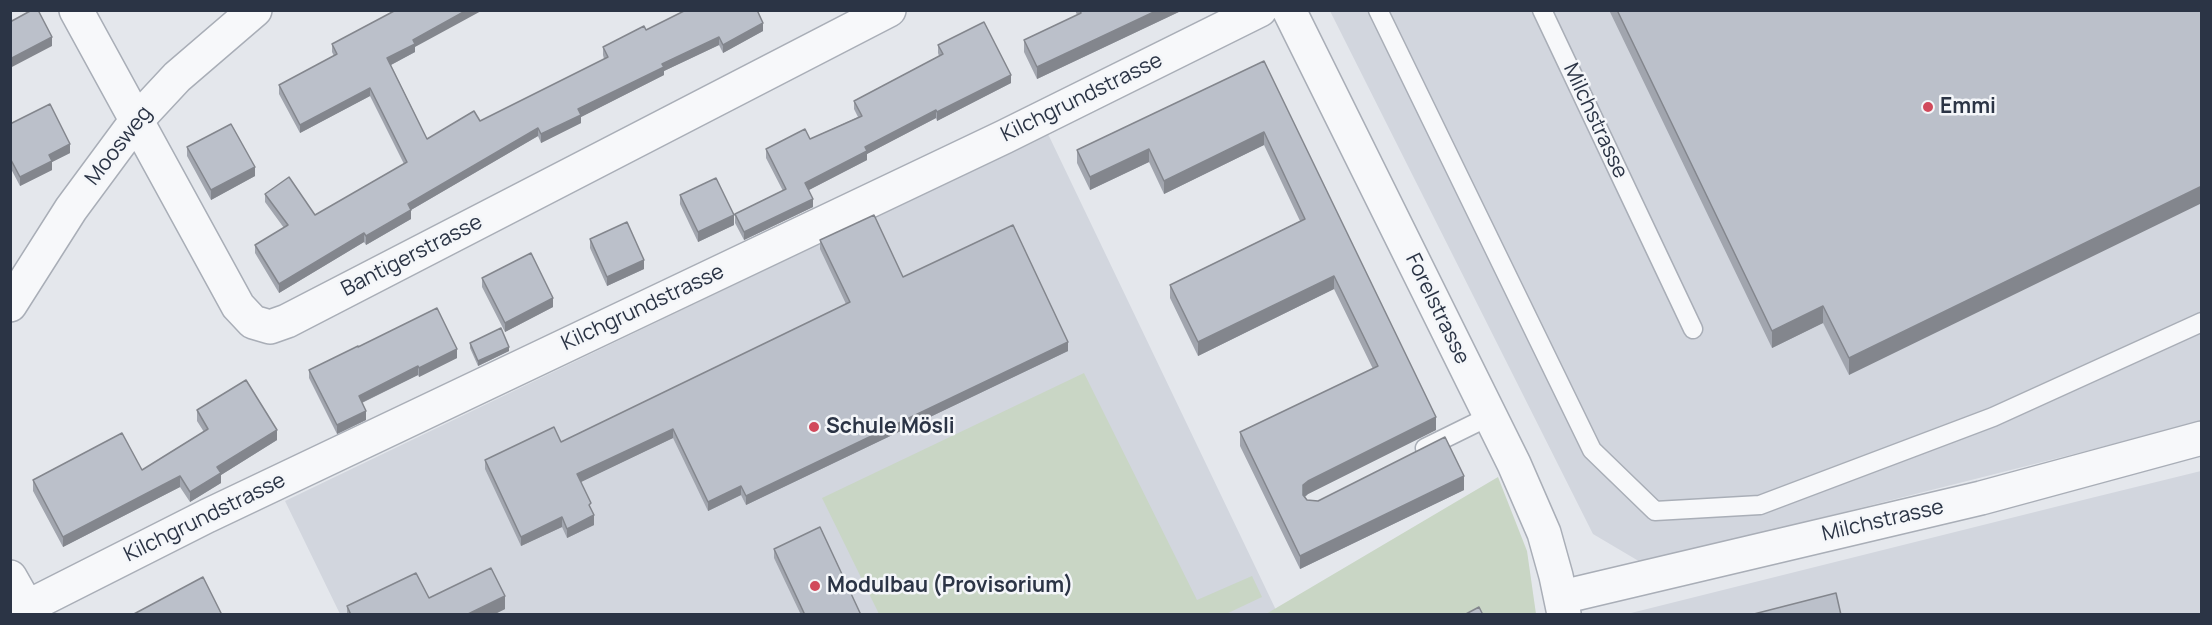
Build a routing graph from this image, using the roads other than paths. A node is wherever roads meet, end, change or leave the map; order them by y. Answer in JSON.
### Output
{"nodes":[{"id":1,"x":76,"y":10,"type":"edge"},
{"id":2,"x":255,"y":10,"type":"edge"},
{"id":3,"x":889,"y":10,"type":"edge"},
{"id":4,"x":1260,"y":10,"type":"edge"},
{"id":5,"x":1289,"y":10,"type":"edge"},
{"id":6,"x":1378,"y":10,"type":"edge"},
{"id":7,"x":1542,"y":10,"type":"edge"},
{"id":8,"x":136,"y":121,"type":"junction"},
{"id":9,"x":10,"y":305,"type":"edge"},
{"id":10,"x":2202,"y":322,"type":"edge"},
{"id":11,"x":1693,"y":329,"type":"dead end"},
{"id":12,"x":1490,"y":416,"type":"junction"},
{"id":13,"x":2202,"y":438,"type":"edge"},
{"id":14,"x":1407,"y":458,"type":"edge"},
{"id":15,"x":10,"y":577,"type":"edge"},
{"id":16,"x":1563,"y":606,"type":"edge"},
{"id":17,"x":29,"y":611,"type":"edge"}],
"edges":[{"from":1,"to":8,"type":"street","name":"Bantigerstrasse"},
{"from":2,"to":8,"type":"street","name":"Moosweg"},
{"from":3,"to":8,"type":"street","name":"Bantigerstrasse"},
{"from":4,"to":17,"type":"street","name":"Kilchgrundstrasse"},
{"from":5,"to":12,"type":"street","name":"Forelstrasse"},
{"from":6,"to":10,"type":"lane"},
{"from":7,"to":11,"type":"lane","name":"Milchstrasse"},
{"from":8,"to":9,"type":"street","name":"Moosweg"},
{"from":12,"to":14,"type":"lane"},
{"from":12,"to":16,"type":"street","name":"Forelstrasse"},
{"from":13,"to":16,"type":"street","name":"Milchstrasse"},
{"from":15,"to":17,"type":"street","name":"Kilchgrundstrasse"}]}
